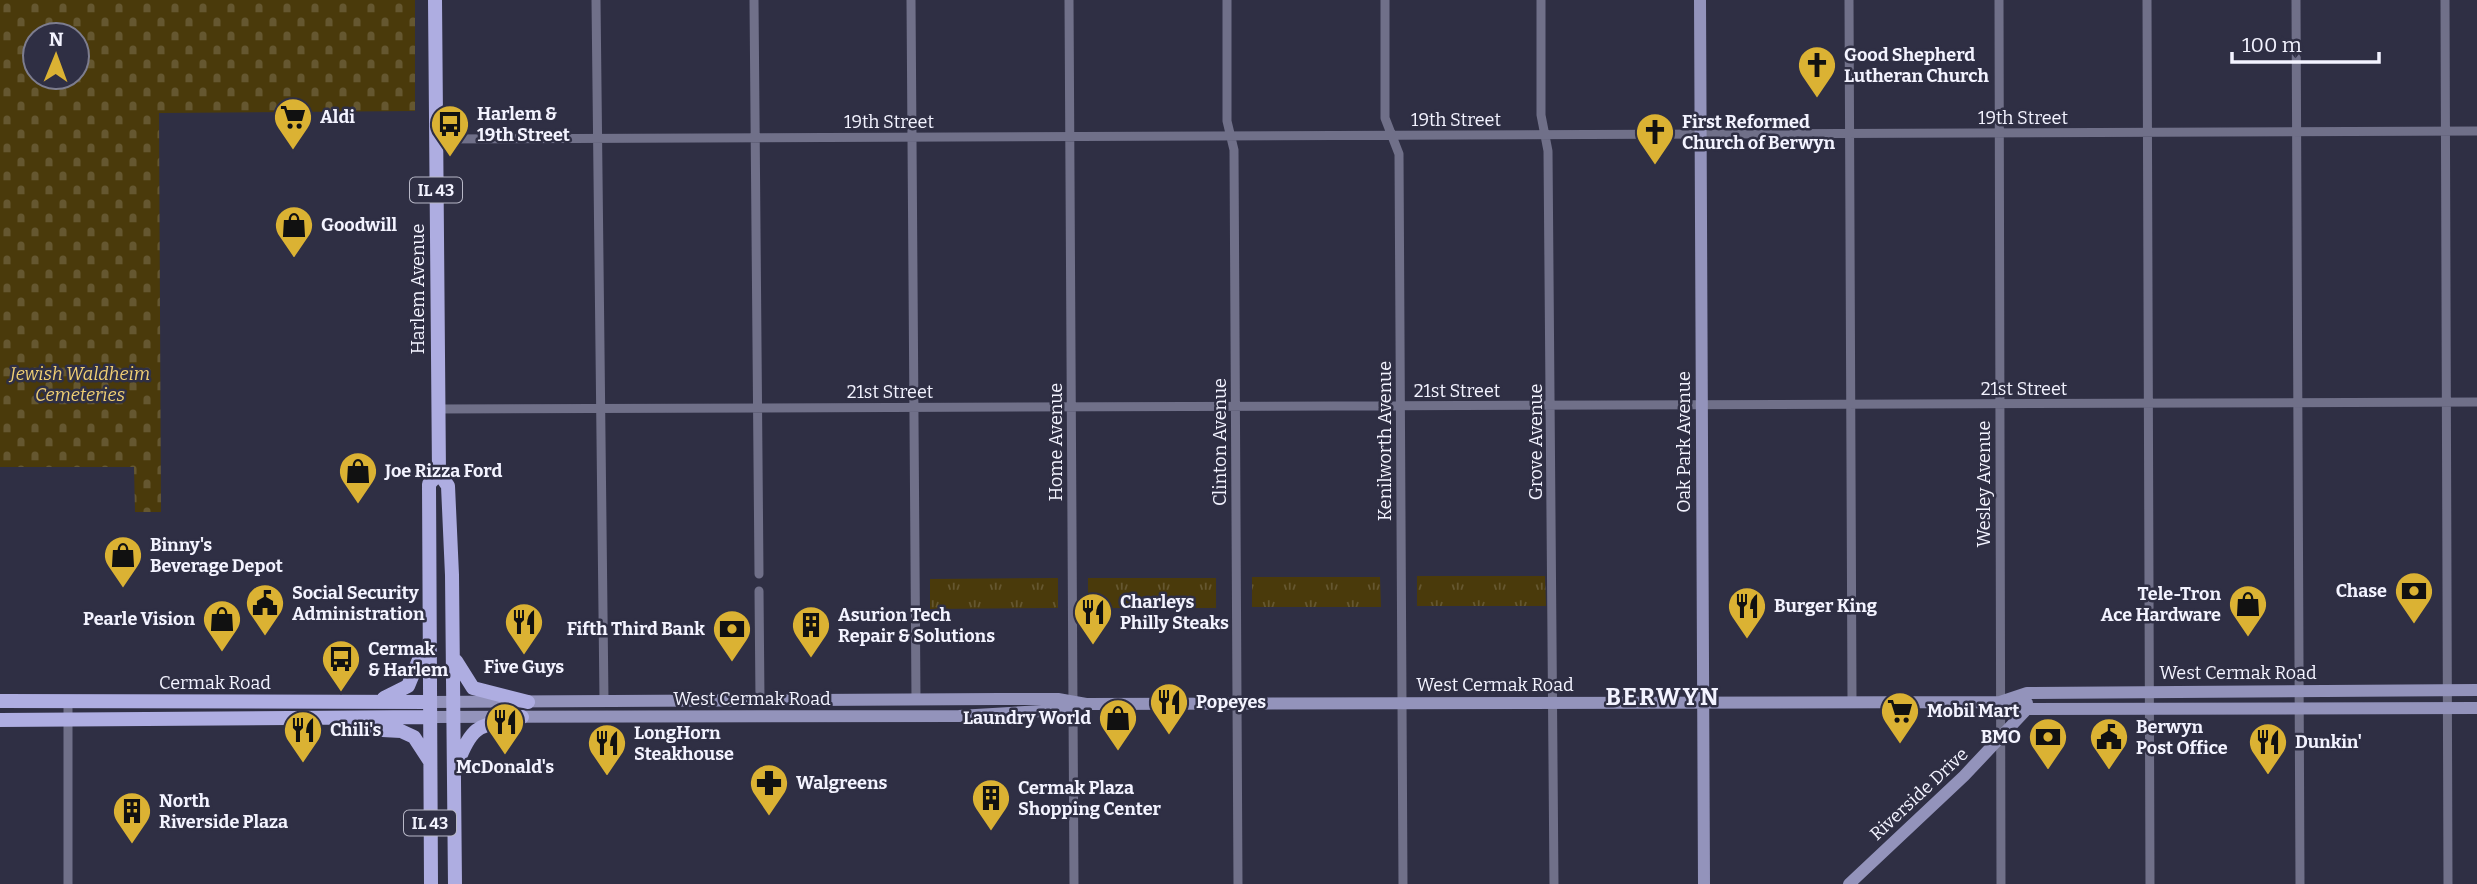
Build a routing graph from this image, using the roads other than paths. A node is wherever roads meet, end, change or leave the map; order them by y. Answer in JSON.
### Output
{"nodes":[{"id":1,"x":435,"y":0,"type":"edge"},
{"id":2,"x":596,"y":0,"type":"edge"},
{"id":3,"x":754,"y":0,"type":"edge"},
{"id":4,"x":911,"y":0,"type":"edge"},
{"id":5,"x":1069,"y":0,"type":"edge"},
{"id":6,"x":1227,"y":0,"type":"edge"},
{"id":7,"x":1385,"y":0,"type":"edge"},
{"id":8,"x":1541,"y":0,"type":"edge"},
{"id":9,"x":1700,"y":0,"type":"edge"},
{"id":10,"x":1849,"y":0,"type":"edge"},
{"id":11,"x":1998,"y":0,"type":"edge"},
{"id":12,"x":2147,"y":0,"type":"edge"},
{"id":13,"x":2296,"y":0,"type":"edge"},
{"id":14,"x":2445,"y":0,"type":"edge"},
{"id":15,"x":2445,"y":131,"type":"junction"},
{"id":16,"x":2477,"y":131,"type":"edge"},
{"id":17,"x":2148,"y":132,"type":"junction"},
{"id":18,"x":2297,"y":132,"type":"junction"},
{"id":19,"x":1999,"y":134,"type":"junction"},
{"id":20,"x":1545,"y":135,"type":"junction"},
{"id":21,"x":1700,"y":135,"type":"junction"},
{"id":22,"x":1850,"y":135,"type":"junction"},
{"id":23,"x":1231,"y":136,"type":"junction"},
{"id":24,"x":1392,"y":136,"type":"junction"},
{"id":25,"x":912,"y":137,"type":"junction"},
{"id":26,"x":1070,"y":137,"type":"junction"},
{"id":27,"x":597,"y":138,"type":"junction"},
{"id":28,"x":755,"y":138,"type":"junction"},
{"id":29,"x":436,"y":139,"type":"junction"},
{"id":30,"x":2298,"y":402,"type":"junction"},
{"id":31,"x":2446,"y":402,"type":"junction"},
{"id":32,"x":2477,"y":402,"type":"edge"},
{"id":33,"x":2148,"y":404,"type":"junction"},
{"id":34,"x":1851,"y":405,"type":"junction"},
{"id":35,"x":2000,"y":405,"type":"junction"},
{"id":36,"x":1552,"y":406,"type":"junction"},
{"id":37,"x":1702,"y":406,"type":"junction"},
{"id":38,"x":1235,"y":407,"type":"junction"},
{"id":39,"x":1401,"y":407,"type":"junction"},
{"id":40,"x":757,"y":408,"type":"junction"},
{"id":41,"x":914,"y":408,"type":"junction"},
{"id":42,"x":1072,"y":408,"type":"junction"},
{"id":43,"x":438,"y":409,"type":"junction"},
{"id":44,"x":600,"y":409,"type":"junction"},
{"id":45,"x":439,"y":473,"type":"junction"},
{"id":46,"x":759,"y":574,"type":"dead end"},
{"id":47,"x":759,"y":591,"type":"dead end"},
{"id":48,"x":428,"y":628,"type":"junction"},
{"id":49,"x":454,"y":657,"type":"junction"},
{"id":50,"x":2447,"y":690,"type":"junction"},
{"id":51,"x":2477,"y":690,"type":"edge"},
{"id":52,"x":2149,"y":691,"type":"junction"},
{"id":53,"x":2299,"y":691,"type":"junction"},
{"id":54,"x":2028,"y":692,"type":"junction"},
{"id":55,"x":760,"y":699,"type":"junction"},
{"id":56,"x":916,"y":699,"type":"junction"},
{"id":57,"x":604,"y":700,"type":"junction"},
{"id":58,"x":0,"y":701,"type":"edge"},
{"id":59,"x":68,"y":701,"type":"junction"},
{"id":60,"x":367,"y":701,"type":"junction"},
{"id":61,"x":1703,"y":701,"type":"junction"},
{"id":62,"x":429,"y":702,"type":"junction"},
{"id":63,"x":454,"y":702,"type":"junction"},
{"id":64,"x":528,"y":702,"type":"junction"},
{"id":65,"x":1553,"y":702,"type":"junction"},
{"id":66,"x":1852,"y":702,"type":"junction"},
{"id":67,"x":2000,"y":702,"type":"junction"},
{"id":68,"x":1402,"y":703,"type":"junction"},
{"id":69,"x":1074,"y":704,"type":"junction"},
{"id":70,"x":1237,"y":704,"type":"junction"},
{"id":71,"x":2447,"y":708,"type":"junction"},
{"id":72,"x":2477,"y":708,"type":"edge"},
{"id":73,"x":2027,"y":709,"type":"junction"},
{"id":74,"x":2149,"y":709,"type":"junction"},
{"id":75,"x":2299,"y":709,"type":"junction"},
{"id":76,"x":429,"y":717,"type":"junction"},
{"id":77,"x":522,"y":717,"type":"junction"},
{"id":78,"x":350,"y":718,"type":"junction"},
{"id":79,"x":454,"y":718,"type":"junction"},
{"id":80,"x":0,"y":720,"type":"edge"},
{"id":81,"x":68,"y":720,"type":"junction"},
{"id":82,"x":2001,"y":740,"type":"junction"},
{"id":83,"x":430,"y":762,"type":"junction"},
{"id":84,"x":455,"y":770,"type":"junction"},
{"id":85,"x":1851,"y":883,"type":"edge"},
{"id":86,"x":68,"y":884,"type":"edge"},
{"id":87,"x":431,"y":884,"type":"edge"},
{"id":88,"x":455,"y":884,"type":"edge"},
{"id":89,"x":1074,"y":884,"type":"edge"},
{"id":90,"x":1238,"y":884,"type":"edge"},
{"id":91,"x":1403,"y":884,"type":"edge"},
{"id":92,"x":1553,"y":884,"type":"edge"},
{"id":93,"x":1704,"y":884,"type":"edge"},
{"id":94,"x":2001,"y":884,"type":"edge"},
{"id":95,"x":2150,"y":884,"type":"edge"},
{"id":96,"x":2300,"y":884,"type":"edge"},
{"id":97,"x":2448,"y":884,"type":"edge"}],
"edges":[{"from":1,"to":29,"type":"main road","name":"Harlem Avenue","number":"IL 43"},
{"from":2,"to":27,"type":"street"},
{"from":3,"to":28,"type":"street"},
{"from":4,"to":25,"type":"street"},
{"from":5,"to":26,"type":"street","name":"Home Avenue"},
{"from":6,"to":23,"type":"street","name":"Clinton Avenue"},
{"from":7,"to":24,"type":"street","name":"Kenilworth Avenue"},
{"from":8,"to":20,"type":"street","name":"Grove Avenue"},
{"from":9,"to":21,"type":"main road","name":"Oak Park Avenue"},
{"from":10,"to":22,"type":"street"},
{"from":11,"to":19,"type":"street","name":"Wesley Avenue"},
{"from":12,"to":17,"type":"street"},
{"from":13,"to":18,"type":"street"},
{"from":14,"to":15,"type":"street"},
{"from":15,"to":16,"type":"street","name":"19th Street"},
{"from":15,"to":18,"type":"street","name":"19th Street"},
{"from":15,"to":31,"type":"street"},
{"from":17,"to":18,"type":"street","name":"19th Street"},
{"from":17,"to":19,"type":"street","name":"19th Street"},
{"from":17,"to":33,"type":"street"},
{"from":18,"to":30,"type":"street"},
{"from":19,"to":22,"type":"street","name":"19th Street"},
{"from":19,"to":35,"type":"street","name":"Wesley Avenue"},
{"from":20,"to":21,"type":"street","name":"19th Street"},
{"from":20,"to":24,"type":"street","name":"19th Street"},
{"from":20,"to":36,"type":"street","name":"Grove Avenue"},
{"from":21,"to":22,"type":"street","name":"19th Street"},
{"from":21,"to":37,"type":"main road","name":"Oak Park Avenue"},
{"from":22,"to":34,"type":"street"},
{"from":23,"to":24,"type":"street","name":"19th Street"},
{"from":23,"to":26,"type":"street","name":"19th Street"},
{"from":23,"to":38,"type":"street","name":"Clinton Avenue"},
{"from":24,"to":39,"type":"street","name":"Kenilworth Avenue"},
{"from":25,"to":26,"type":"street","name":"19th Street"},
{"from":25,"to":28,"type":"street","name":"19th Street"},
{"from":25,"to":41,"type":"street"},
{"from":26,"to":42,"type":"street","name":"Home Avenue"},
{"from":27,"to":28,"type":"street","name":"19th Street"},
{"from":27,"to":29,"type":"street","name":"19th Street"},
{"from":27,"to":44,"type":"street"},
{"from":28,"to":40,"type":"street"},
{"from":29,"to":43,"type":"main road","name":"Harlem Avenue","number":"IL 43"},
{"from":30,"to":31,"type":"street","name":"21st Street"},
{"from":30,"to":33,"type":"street","name":"21st Street"},
{"from":30,"to":53,"type":"street"},
{"from":31,"to":32,"type":"street","name":"21st Street"},
{"from":31,"to":50,"type":"street"},
{"from":33,"to":35,"type":"street","name":"21st Street"},
{"from":33,"to":52,"type":"street"},
{"from":34,"to":35,"type":"street","name":"21st Street"},
{"from":34,"to":37,"type":"street","name":"21st Street"},
{"from":34,"to":66,"type":"street"},
{"from":35,"to":67,"type":"street","name":"Wesley Avenue"},
{"from":36,"to":37,"type":"street","name":"21st Street"},
{"from":36,"to":39,"type":"street","name":"21st Street"},
{"from":36,"to":65,"type":"street","name":"Grove Avenue"},
{"from":37,"to":61,"type":"main road","name":"Oak Park Avenue"},
{"from":38,"to":39,"type":"street","name":"21st Street"},
{"from":38,"to":42,"type":"street","name":"21st Street"},
{"from":38,"to":70,"type":"street","name":"Clinton Avenue"},
{"from":39,"to":68,"type":"street","name":"Kenilworth Avenue"},
{"from":40,"to":41,"type":"street","name":"21st Street"},
{"from":40,"to":44,"type":"street","name":"21st Street"},
{"from":40,"to":46,"type":"street"},
{"from":41,"to":42,"type":"street","name":"21st Street"},
{"from":41,"to":56,"type":"street"},
{"from":42,"to":69,"type":"street","name":"Home Avenue"},
{"from":43,"to":44,"type":"street","name":"21st Street"},
{"from":43,"to":45,"type":"main road","number":"IL 43"},
{"from":44,"to":57,"type":"street"},
{"from":45,"to":48,"type":"main road","number":"IL 43"},
{"from":45,"to":49,"type":"main road","number":"IL 43"},
{"from":47,"to":55,"type":"street"},
{"from":48,"to":60,"type":"main road"},
{"from":48,"to":62,"type":"main road","number":"IL 43"},
{"from":49,"to":63,"type":"main road","number":"IL 43"},
{"from":49,"to":64,"type":"main road"},
{"from":50,"to":51,"type":"main road","name":"West Cermak Road"},
{"from":50,"to":53,"type":"main road","name":"West Cermak Road"},
{"from":50,"to":71,"type":"street"},
{"from":52,"to":53,"type":"main road","name":"West Cermak Road"},
{"from":52,"to":54,"type":"main road","name":"West Cermak Road"},
{"from":52,"to":74,"type":"street"},
{"from":53,"to":75,"type":"street"},
{"from":54,"to":67,"type":"main road","name":"West Cermak Road"},
{"from":54,"to":73,"type":"main road"},
{"from":55,"to":56,"type":"main road","name":"West Cermak Road"},
{"from":55,"to":57,"type":"main road","name":"West Cermak Road"},
{"from":56,"to":69,"type":"main road","name":"West Cermak Road"},
{"from":57,"to":64,"type":"main road","name":"West Cermak Road"},
{"from":58,"to":59,"type":"main road","name":"Cermak Road"},
{"from":59,"to":60,"type":"main road","name":"Cermak Road"},
{"from":59,"to":81,"type":"street"},
{"from":60,"to":62,"type":"main road","name":"Cermak Road"},
{"from":61,"to":65,"type":"main road","name":"West Cermak Road"},
{"from":61,"to":66,"type":"main road","name":"West Cermak Road"},
{"from":61,"to":93,"type":"main road","name":"Oak Park Avenue"},
{"from":62,"to":63,"type":"main road","name":"West Cermak Road"},
{"from":62,"to":76,"type":"main road","number":"IL 43"},
{"from":63,"to":64,"type":"main road","name":"West Cermak Road"},
{"from":63,"to":79,"type":"main road","number":"IL 43"},
{"from":65,"to":68,"type":"main road","name":"West Cermak Road"},
{"from":65,"to":92,"type":"street","name":"Grove Avenue"},
{"from":66,"to":67,"type":"main road","name":"West Cermak Road"},
{"from":67,"to":73,"type":"main road","name":"West Cermak Road"},
{"from":67,"to":82,"type":"street","name":"Wesley Avenue"},
{"from":68,"to":70,"type":"main road","name":"West Cermak Road"},
{"from":68,"to":91,"type":"street","name":"Kenilworth Avenue"},
{"from":69,"to":70,"type":"main road","name":"West Cermak Road"},
{"from":69,"to":77,"type":"main road","name":"West Cermak Road"},
{"from":69,"to":89,"type":"street","name":"Home Avenue"},
{"from":70,"to":90,"type":"street","name":"Clinton Avenue"},
{"from":71,"to":72,"type":"main road","name":"West Cermak Road"},
{"from":71,"to":75,"type":"main road","name":"West Cermak Road"},
{"from":71,"to":97,"type":"street"},
{"from":73,"to":74,"type":"main road","name":"West Cermak Road"},
{"from":73,"to":82,"type":"main road","name":"Riverside Drive"},
{"from":74,"to":75,"type":"main road","name":"West Cermak Road"},
{"from":74,"to":95,"type":"street"},
{"from":75,"to":96,"type":"street"},
{"from":76,"to":78,"type":"main road","name":"Cermak Road"},
{"from":76,"to":79,"type":"main road","name":"West Cermak Road"},
{"from":76,"to":83,"type":"main road","number":"IL 43"},
{"from":77,"to":79,"type":"main road","name":"West Cermak Road"},
{"from":77,"to":84,"type":"main road"},
{"from":78,"to":81,"type":"main road","name":"Cermak Road"},
{"from":78,"to":83,"type":"main road"},
{"from":79,"to":84,"type":"main road","number":"IL 43"},
{"from":80,"to":81,"type":"main road","name":"Cermak Road"},
{"from":81,"to":86,"type":"street"},
{"from":82,"to":85,"type":"main road","name":"Riverside Drive"},
{"from":82,"to":94,"type":"street","name":"Wesley Avenue"},
{"from":83,"to":87,"type":"main road","number":"IL 43"},
{"from":84,"to":88,"type":"main road","number":"IL 43"}]}
